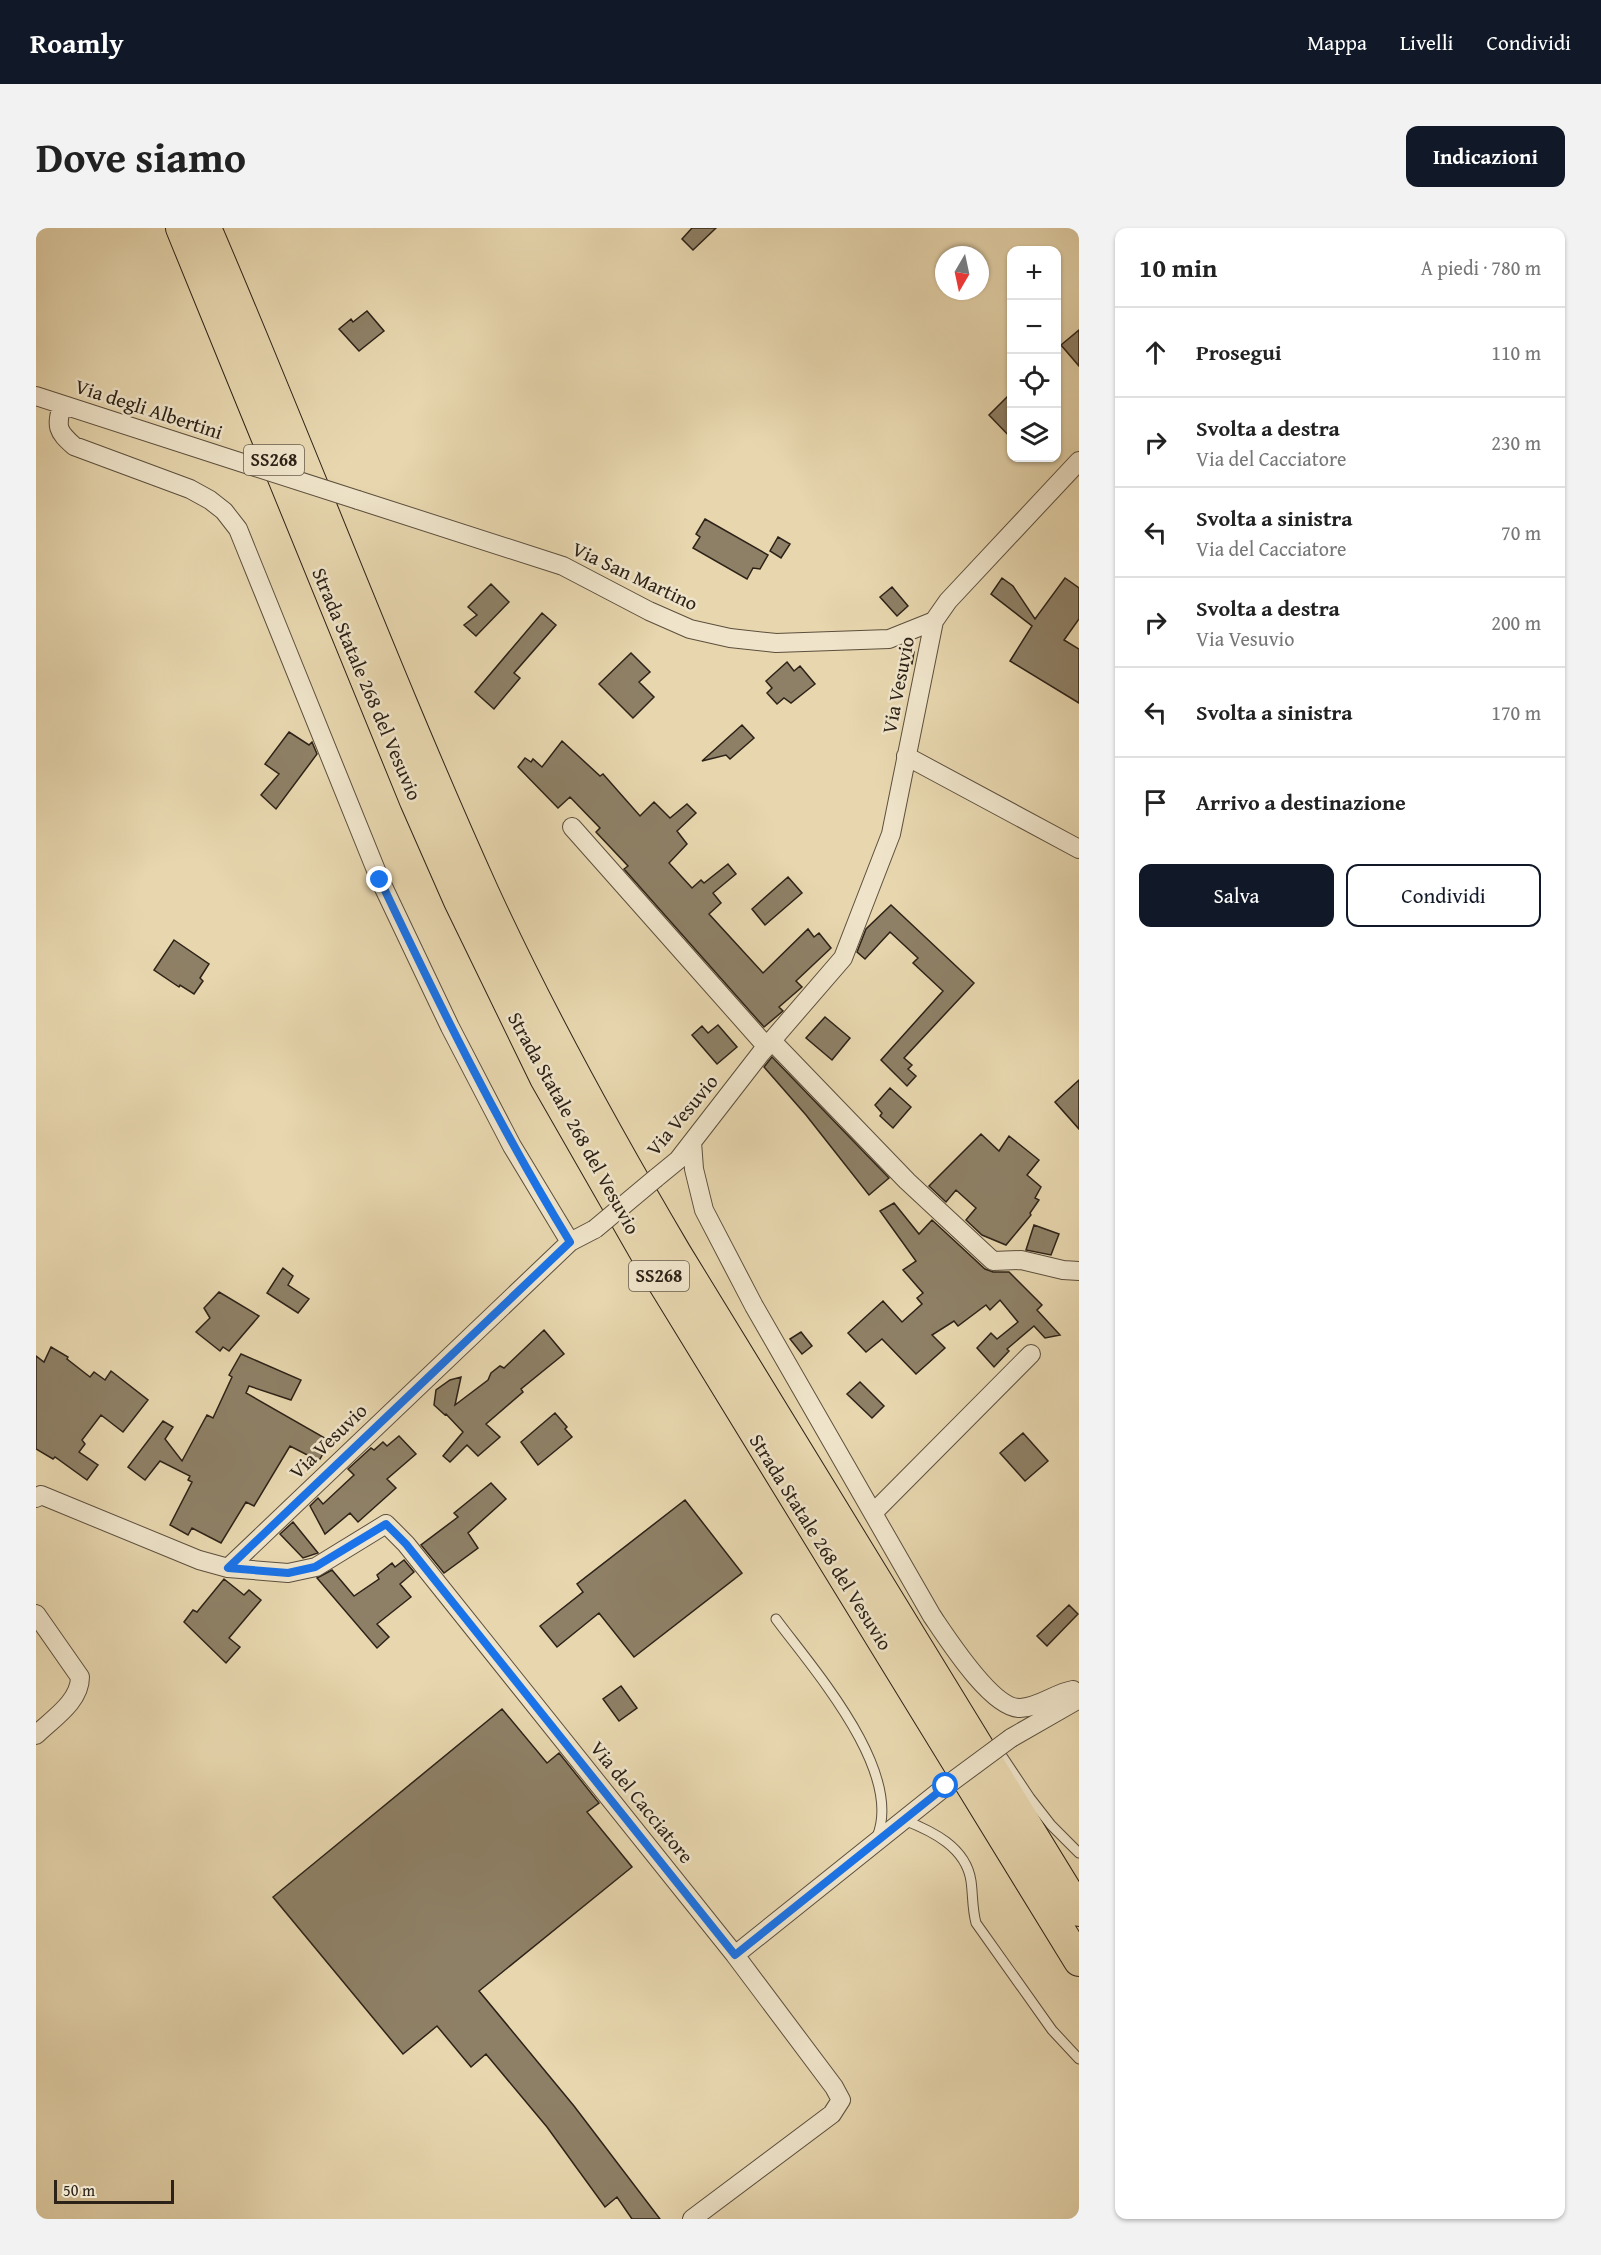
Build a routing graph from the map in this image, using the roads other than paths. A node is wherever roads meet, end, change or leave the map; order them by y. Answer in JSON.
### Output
{"nodes":[{"id":1,"x":181,"y":228,"type":"edge"},
{"id":2,"x":206,"y":228,"type":"edge"},
{"id":3,"x":36,"y":396,"type":"edge"},
{"id":4,"x":62,"y":405,"type":"junction"},
{"id":5,"x":1079,"y":461,"type":"edge"},
{"id":6,"x":358,"y":500,"type":"joint"},
{"id":7,"x":934,"y":621,"type":"junction"},
{"id":8,"x":906,"y":756,"type":"junction"},
{"id":9,"x":572,"y":827,"type":"dead end"},
{"id":10,"x":1079,"y":849,"type":"edge"},
{"id":11,"x":770,"y":1044,"type":"junction"},
{"id":12,"x":692,"y":1142,"type":"junction"},
{"id":13,"x":570,"y":1242,"type":"junction"},
{"id":14,"x":1079,"y":1271,"type":"edge"},
{"id":15,"x":1031,"y":1354,"type":"dead end"},
{"id":16,"x":38,"y":1494,"type":"edge"},
{"id":17,"x":873,"y":1513,"type":"junction"},
{"id":18,"x":228,"y":1568,"type":"junction"},
{"id":19,"x":36,"y":1614,"type":"edge"},
{"id":20,"x":776,"y":1619,"type":"dead end"},
{"id":21,"x":940,"y":1685,"type":"junction"},
{"id":22,"x":1079,"y":1697,"type":"edge"},
{"id":23,"x":977,"y":1724,"type":"dead end"},
{"id":24,"x":36,"y":1735,"type":"edge"},
{"id":25,"x":991,"y":1740,"type":"dead end"},
{"id":26,"x":904,"y":1820,"type":"junction"},
{"id":27,"x":874,"y":1844,"type":"junction"},
{"id":28,"x":1079,"y":1853,"type":"edge"},
{"id":29,"x":1079,"y":1911,"type":"edge"},
{"id":30,"x":735,"y":1955,"type":"junction"},
{"id":31,"x":1079,"y":1961,"type":"edge"},
{"id":32,"x":1079,"y":2059,"type":"edge"},
{"id":33,"x":692,"y":2219,"type":"edge"}],
"edges":[{"from":1,"to":31,"type":"highway","name":"Strada Statale 268 del Vesuvio","number":"SS268"},
{"from":2,"to":21,"type":"highway","name":"Strada Statale 268 del Vesuvio","number":"SS268"},
{"from":3,"to":4,"type":"street","name":"Via degli Albertini"},
{"from":4,"to":6,"type":"street","name":"Via degli Albertini","bridge":true},
{"from":4,"to":13,"type":"street"},
{"from":5,"to":7,"type":"street"},
{"from":6,"to":7,"type":"street","name":"Via San Martino"},
{"from":7,"to":8,"type":"street","name":"Via Vesuvio"},
{"from":8,"to":10,"type":"street"},
{"from":8,"to":11,"type":"street","name":"Via Vesuvio"},
{"from":9,"to":11,"type":"street"},
{"from":11,"to":12,"type":"street","name":"Via Vesuvio"},
{"from":11,"to":14,"type":"street"},
{"from":12,"to":13,"type":"street","name":"Via Vesuvio","bridge":true},
{"from":12,"to":17,"type":"street"},
{"from":13,"to":18,"type":"street","name":"Via Vesuvio"},
{"from":15,"to":17,"type":"street"},
{"from":16,"to":18,"type":"street"},
{"from":17,"to":22,"type":"street"},
{"from":18,"to":30,"type":"street","name":"Via del Cacciatore"},
{"from":19,"to":24,"type":"street"},
{"from":20,"to":27,"type":"lane"},
{"from":21,"to":23,"type":"lane"},
{"from":21,"to":29,"type":"highway","name":"Strada Statale 268 del Vesuvio","number":"SS268"},
{"from":22,"to":26,"type":"street","bridge":true},
{"from":25,"to":28,"type":"lane"},
{"from":26,"to":27,"type":"street"},
{"from":26,"to":32,"type":"lane"},
{"from":27,"to":30,"type":"street"},
{"from":30,"to":33,"type":"street","name":"Via del Cacciatore"}]}
